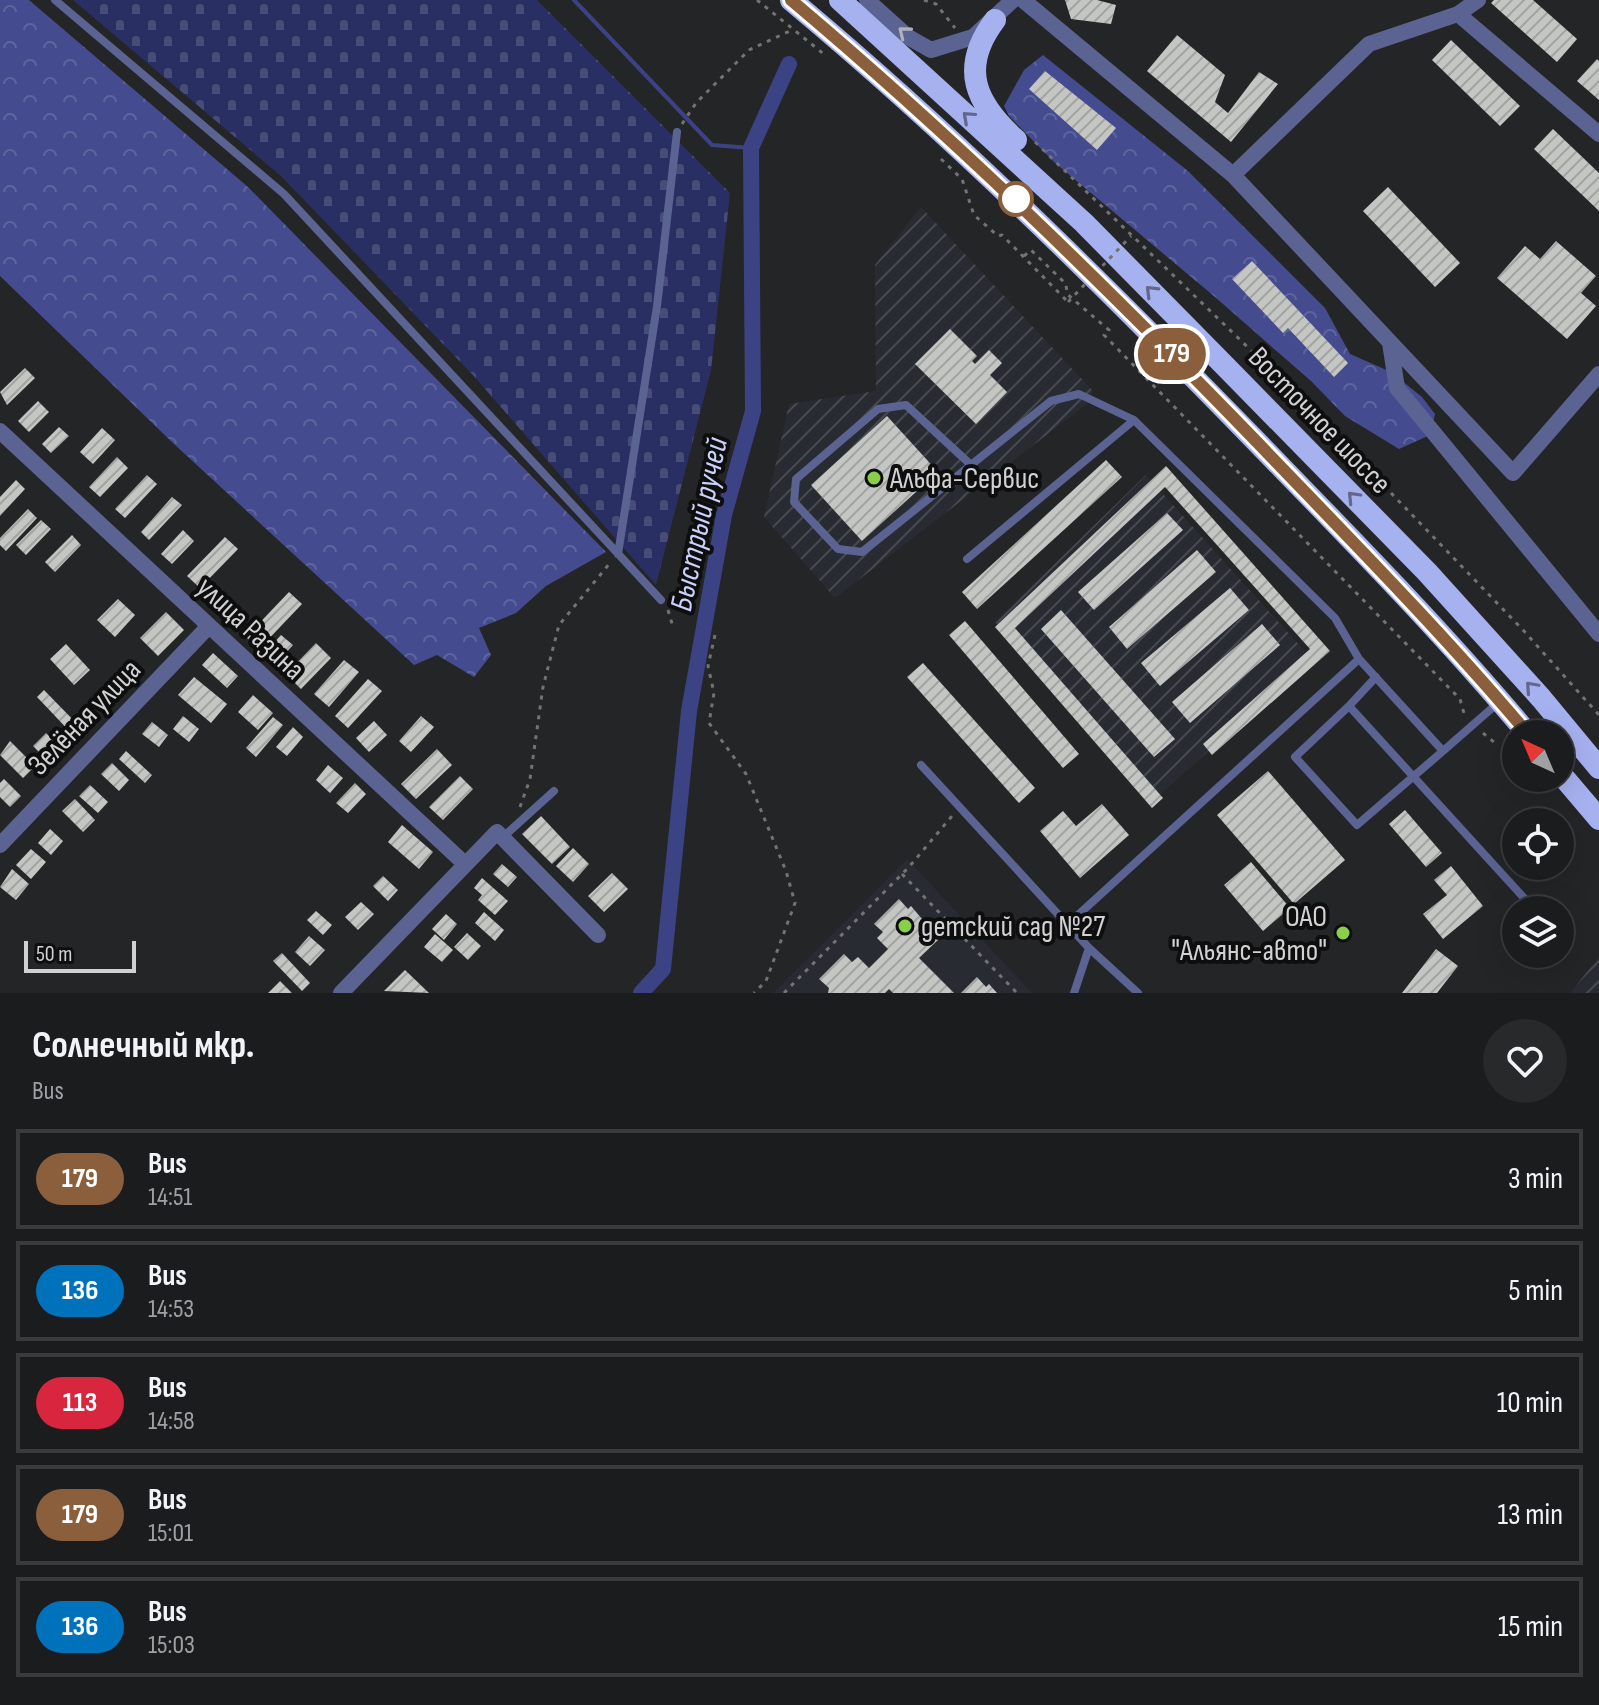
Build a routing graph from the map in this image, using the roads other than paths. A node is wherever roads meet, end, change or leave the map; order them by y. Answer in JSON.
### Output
{"nodes":[{"id":1,"x":55,"y":0,"type":"edge"},
{"id":2,"x":791,"y":0,"type":"edge"},
{"id":3,"x":840,"y":0,"type":"edge"},
{"id":4,"x":867,"y":0,"type":"edge"},
{"id":5,"x":1013,"y":0,"type":"edge"},
{"id":6,"x":1023,"y":0,"type":"edge"},
{"id":7,"x":1478,"y":0,"type":"edge"},
{"id":8,"x":1458,"y":14,"type":"junction"},
{"id":9,"x":995,"y":20,"type":"junction"},
{"id":10,"x":677,"y":132,"type":"road end"},
{"id":11,"x":1599,"y":134,"type":"edge"},
{"id":12,"x":1233,"y":175,"type":"junction"},
{"id":13,"x":1067,"y":207,"type":"junction"},
{"id":14,"x":1390,"y":342,"type":"junction"},
{"id":15,"x":1599,"y":374,"type":"edge"},
{"id":16,"x":1134,"y":420,"type":"junction"},
{"id":17,"x":0,"y":431,"type":"edge"},
{"id":18,"x":970,"y":464,"type":"junction"},
{"id":19,"x":618,"y":554,"type":"junction"},
{"id":20,"x":967,"y":559,"type":"dead end"},
{"id":21,"x":661,"y":600,"type":"road end"},
{"id":22,"x":208,"y":627,"type":"junction"},
{"id":23,"x":1599,"y":634,"type":"edge"},
{"id":24,"x":1359,"y":659,"type":"junction"},
{"id":25,"x":1376,"y":677,"type":"junction"},
{"id":26,"x":1500,"y":701,"type":"junction"},
{"id":27,"x":1349,"y":706,"type":"junction"},
{"id":28,"x":1516,"y":720,"type":"edge"},
{"id":29,"x":1443,"y":751,"type":"junction"},
{"id":30,"x":921,"y":765,"type":"dead end"},
{"id":31,"x":1599,"y":768,"type":"edge"},
{"id":32,"x":1413,"y":777,"type":"junction"},
{"id":33,"x":1574,"y":790,"type":"edge"},
{"id":34,"x":554,"y":791,"type":"dead end"},
{"id":35,"x":1599,"y":819,"type":"edge"},
{"id":36,"x":500,"y":835,"type":"junction"},
{"id":37,"x":0,"y":845,"type":"edge"},
{"id":38,"x":465,"y":864,"type":"junction"},
{"id":39,"x":1522,"y":896,"type":"edge"},
{"id":40,"x":1067,"y":925,"type":"junction"},
{"id":41,"x":598,"y":935,"type":"dead end"},
{"id":42,"x":1089,"y":948,"type":"junction"},
{"id":43,"x":341,"y":993,"type":"edge"},
{"id":44,"x":1074,"y":993,"type":"edge"},
{"id":45,"x":1138,"y":993,"type":"edge"}],
"edges":[{"from":1,"to":19,"type":"lane"},
{"from":2,"to":26,"type":"highway","name":"Восточное шоссе"},
{"from":13,"to":3,"type":"highway","name":"Восточное шоссе","one_way":true},
{"from":9,"to":4,"type":"street","one_way":true},
{"from":5,"to":9,"type":"street"},
{"from":6,"to":12,"type":"street"},
{"from":7,"to":8,"type":"street"},
{"from":8,"to":11,"type":"street"},
{"from":8,"to":12,"type":"street"},
{"from":9,"to":13,"type":"highway"},
{"from":10,"to":19,"type":"lane"},
{"from":12,"to":14,"type":"street"},
{"from":31,"to":13,"type":"highway","name":"Восточное шоссе","one_way":true},
{"from":14,"to":15,"type":"street"},
{"from":14,"to":23,"type":"street"},
{"from":16,"to":18,"type":"lane"},
{"from":16,"to":20,"type":"lane"},
{"from":16,"to":24,"type":"lane"},
{"from":17,"to":22,"type":"street","name":"улица Разина"},
{"from":18,"to":18,"type":"lane"},
{"from":19,"to":21,"type":"lane"},
{"from":22,"to":37,"type":"street","name":"Зелёная улица"},
{"from":22,"to":38,"type":"street","name":"улица Разина"},
{"from":24,"to":25,"type":"lane"},
{"from":24,"to":40,"type":"lane"},
{"from":25,"to":27,"type":"lane"},
{"from":25,"to":29,"type":"lane"},
{"from":26,"to":28,"type":"highway","name":"Восточное шоссе"},
{"from":26,"to":29,"type":"lane"},
{"from":27,"to":32,"type":"lane"},
{"from":27,"to":32,"type":"lane"},
{"from":29,"to":32,"type":"lane"},
{"from":30,"to":40,"type":"lane"},
{"from":32,"to":39,"type":"lane"},
{"from":33,"to":35,"type":"highway"},
{"from":34,"to":36,"type":"lane"},
{"from":36,"to":38,"type":"street"},
{"from":36,"to":41,"type":"street"},
{"from":38,"to":43,"type":"street"},
{"from":40,"to":42,"type":"lane"},
{"from":42,"to":44,"type":"lane"},
{"from":42,"to":45,"type":"lane"}]}
